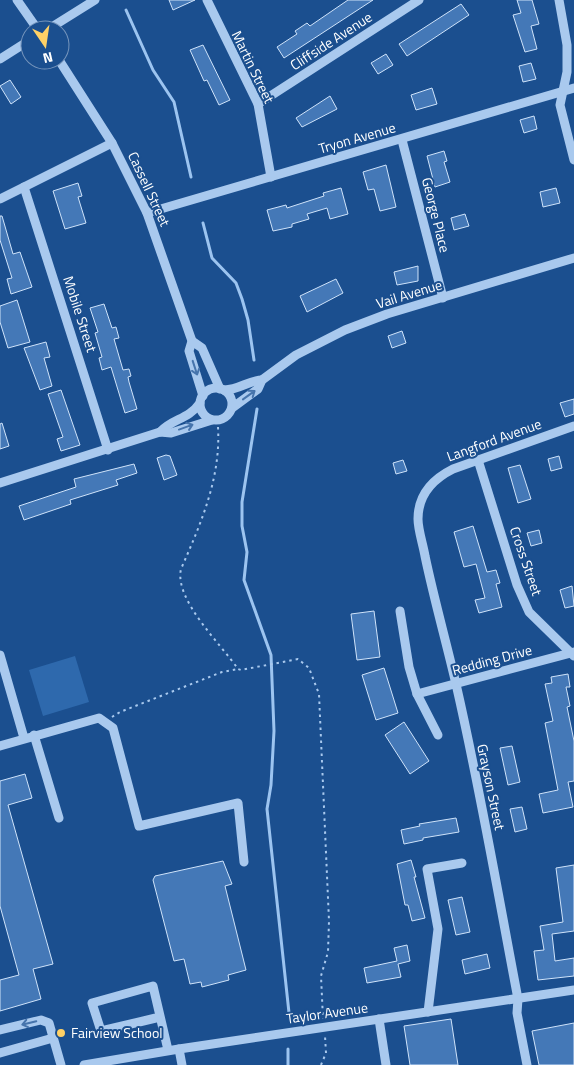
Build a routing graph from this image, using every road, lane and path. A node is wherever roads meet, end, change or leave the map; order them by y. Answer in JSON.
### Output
{"nodes":[{"id":1,"x":17,"y":0,"type":"edge"},
{"id":2,"x":95,"y":0,"type":"edge"},
{"id":3,"x":207,"y":0,"type":"edge"},
{"id":4,"x":419,"y":0,"type":"edge"},
{"id":5,"x":559,"y":0,"type":"edge"},
{"id":6,"x":31,"y":20,"type":"edge"},
{"id":7,"x":63,"y":20,"type":"edge"},
{"id":8,"x":20,"y":46,"type":"edge"},
{"id":9,"x":0,"y":59,"type":"edge"},
{"id":10,"x":65,"y":70,"type":"edge"},
{"id":11,"x":574,"y":88,"type":"edge"},
{"id":12,"x":564,"y":91,"type":"junction"},
{"id":13,"x":258,"y":104,"type":"junction"},
{"id":14,"x":402,"y":140,"type":"junction"},
{"id":15,"x":112,"y":144,"type":"junction"},
{"id":16,"x":574,"y":160,"type":"edge"},
{"id":17,"x":271,"y":177,"type":"junction"},
{"id":18,"x":24,"y":187,"type":"junction"},
{"id":19,"x":0,"y":199,"type":"edge"},
{"id":20,"x":148,"y":213,"type":"junction"},
{"id":21,"x":574,"y":258,"type":"edge"},
{"id":22,"x":443,"y":298,"type":"junction"},
{"id":23,"x":192,"y":341,"type":"junction"},
{"id":24,"x":262,"y":380,"type":"junction"},
{"id":25,"x":222,"y":390,"type":"junction"},
{"id":26,"x":202,"y":399,"type":"junction"},
{"id":27,"x":232,"y":408,"type":"junction"},
{"id":28,"x":215,"y":420,"type":"junction"},
{"id":29,"x":574,"y":426,"type":"edge"},
{"id":30,"x":160,"y":432,"type":"junction"},
{"id":31,"x":108,"y":450,"type":"junction"},
{"id":32,"x":478,"y":460,"type":"junction"},
{"id":33,"x":0,"y":483,"type":"edge"},
{"id":34,"x":419,"y":516,"type":"joint"},
{"id":35,"x":400,"y":611,"type":"dead end"},
{"id":36,"x":573,"y":654,"type":"edge"},
{"id":37,"x":0,"y":655,"type":"edge"},
{"id":38,"x":238,"y":669,"type":"junction"},
{"id":39,"x":456,"y":684,"type":"junction"},
{"id":40,"x":417,"y":694,"type":"junction"},
{"id":41,"x":102,"y":721,"type":"junction"},
{"id":42,"x":34,"y":735,"type":"junction"},
{"id":43,"x":438,"y":735,"type":"dead end"},
{"id":44,"x":24,"y":738,"type":"junction"},
{"id":45,"x":0,"y":746,"type":"edge"},
{"id":46,"x":59,"y":818,"type":"dead end"},
{"id":47,"x":244,"y":862,"type":"dead end"},
{"id":48,"x":462,"y":863,"type":"dead end"},
{"id":49,"x":574,"y":990,"type":"edge"},
{"id":50,"x":518,"y":999,"type":"junction"},
{"id":51,"x":428,"y":1012,"type":"junction"},
{"id":52,"x":160,"y":1017,"type":"junction"},
{"id":53,"x":379,"y":1019,"type":"junction"},
{"id":54,"x":324,"y":1027,"type":"junction"},
{"id":55,"x":0,"y":1030,"type":"edge"},
{"id":56,"x":53,"y":1038,"type":"junction"},
{"id":57,"x":179,"y":1048,"type":"junction"},
{"id":58,"x":168,"y":1050,"type":"junction"},
{"id":59,"x":0,"y":1053,"type":"edge"},
{"id":60,"x":61,"y":1065,"type":"edge"},
{"id":61,"x":84,"y":1065,"type":"edge"},
{"id":62,"x":182,"y":1065,"type":"edge"},
{"id":63,"x":321,"y":1065,"type":"edge"},
{"id":64,"x":386,"y":1065,"type":"edge"},
{"id":65,"x":527,"y":1065,"type":"edge"}],
"edges":[{"from":1,"to":6,"type":"street"},
{"from":2,"to":7,"type":"street"},
{"from":3,"to":13,"type":"street","name":"Martin Street"},
{"from":4,"to":13,"type":"street","name":"Cliffside Avenue"},
{"from":5,"to":12,"type":"street"},
{"from":8,"to":9,"type":"street"},
{"from":10,"to":15,"type":"street","name":"Cassell Street"},
{"from":11,"to":12,"type":"street","name":"Tryon Avenue"},
{"from":12,"to":14,"type":"street","name":"Tryon Avenue"},
{"from":12,"to":16,"type":"street"},
{"from":13,"to":17,"type":"street","name":"Martin Street"},
{"from":14,"to":17,"type":"street","name":"Tryon Avenue"},
{"from":14,"to":22,"type":"street","name":"George Place"},
{"from":15,"to":18,"type":"street"},
{"from":15,"to":20,"type":"street","name":"Cassell Street"},
{"from":17,"to":20,"type":"street","name":"Tryon Avenue"},
{"from":18,"to":19,"type":"street"},
{"from":18,"to":31,"type":"street","name":"Mobile Street"},
{"from":20,"to":23,"type":"street","name":"Cassell Street"},
{"from":21,"to":22,"type":"street","name":"Vail Avenue"},
{"from":22,"to":24,"type":"street","name":"Vail Avenue"},
{"from":23,"to":25,"type":"street","name":"Cassell Street"},
{"from":23,"to":26,"type":"street","name":"Cassell Street","one_way":true},
{"from":24,"to":25,"type":"street","name":"Vail Avenue"},
{"from":27,"to":24,"type":"street","name":"Vail Avenue","one_way":true},
{"from":25,"to":26,"type":"street"},
{"from":25,"to":27,"type":"street"},
{"from":26,"to":28,"type":"street"},
{"from":26,"to":30,"type":"street"},
{"from":27,"to":28,"type":"street"},
{"from":30,"to":28,"type":"street","one_way":true},
{"from":28,"to":38,"type":"path"},
{"from":29,"to":32,"type":"street","name":"Langford Avenue"},
{"from":30,"to":31,"type":"street"},
{"from":31,"to":33,"type":"street"},
{"from":32,"to":34,"type":"street","name":"Langford Avenue"},
{"from":32,"to":36,"type":"street","name":"Cross Street"},
{"from":34,"to":39,"type":"street","name":"Grayson Street"},
{"from":35,"to":40,"type":"street"},
{"from":36,"to":39,"type":"street","name":"Redding Drive"},
{"from":37,"to":44,"type":"street"},
{"from":38,"to":41,"type":"path"},
{"from":38,"to":54,"type":"path"},
{"from":39,"to":40,"type":"street","name":"Redding Drive"},
{"from":39,"to":50,"type":"street","name":"Grayson Street"},
{"from":40,"to":43,"type":"street"},
{"from":41,"to":42,"type":"street"},
{"from":41,"to":47,"type":"street"},
{"from":42,"to":44,"type":"street"},
{"from":42,"to":46,"type":"street"},
{"from":44,"to":45,"type":"street"},
{"from":48,"to":51,"type":"street"},
{"from":49,"to":50,"type":"street","name":"Taylor Avenue"},
{"from":50,"to":51,"type":"street","name":"Taylor Avenue"},
{"from":50,"to":65,"type":"street","name":"Grayson Street"},
{"from":51,"to":53,"type":"street","name":"Taylor Avenue"},
{"from":52,"to":52,"type":"street"},
{"from":52,"to":58,"type":"street"},
{"from":53,"to":54,"type":"street","name":"Taylor Avenue"},
{"from":53,"to":64,"type":"street"},
{"from":54,"to":57,"type":"street","name":"Taylor Avenue"},
{"from":54,"to":63,"type":"path"},
{"from":56,"to":55,"type":"street","one_way":true},
{"from":56,"to":59,"type":"street"},
{"from":56,"to":60,"type":"street"},
{"from":57,"to":58,"type":"street","name":"Taylor Avenue"},
{"from":57,"to":62,"type":"street"},
{"from":58,"to":61,"type":"street","name":"Taylor Avenue"}]}
